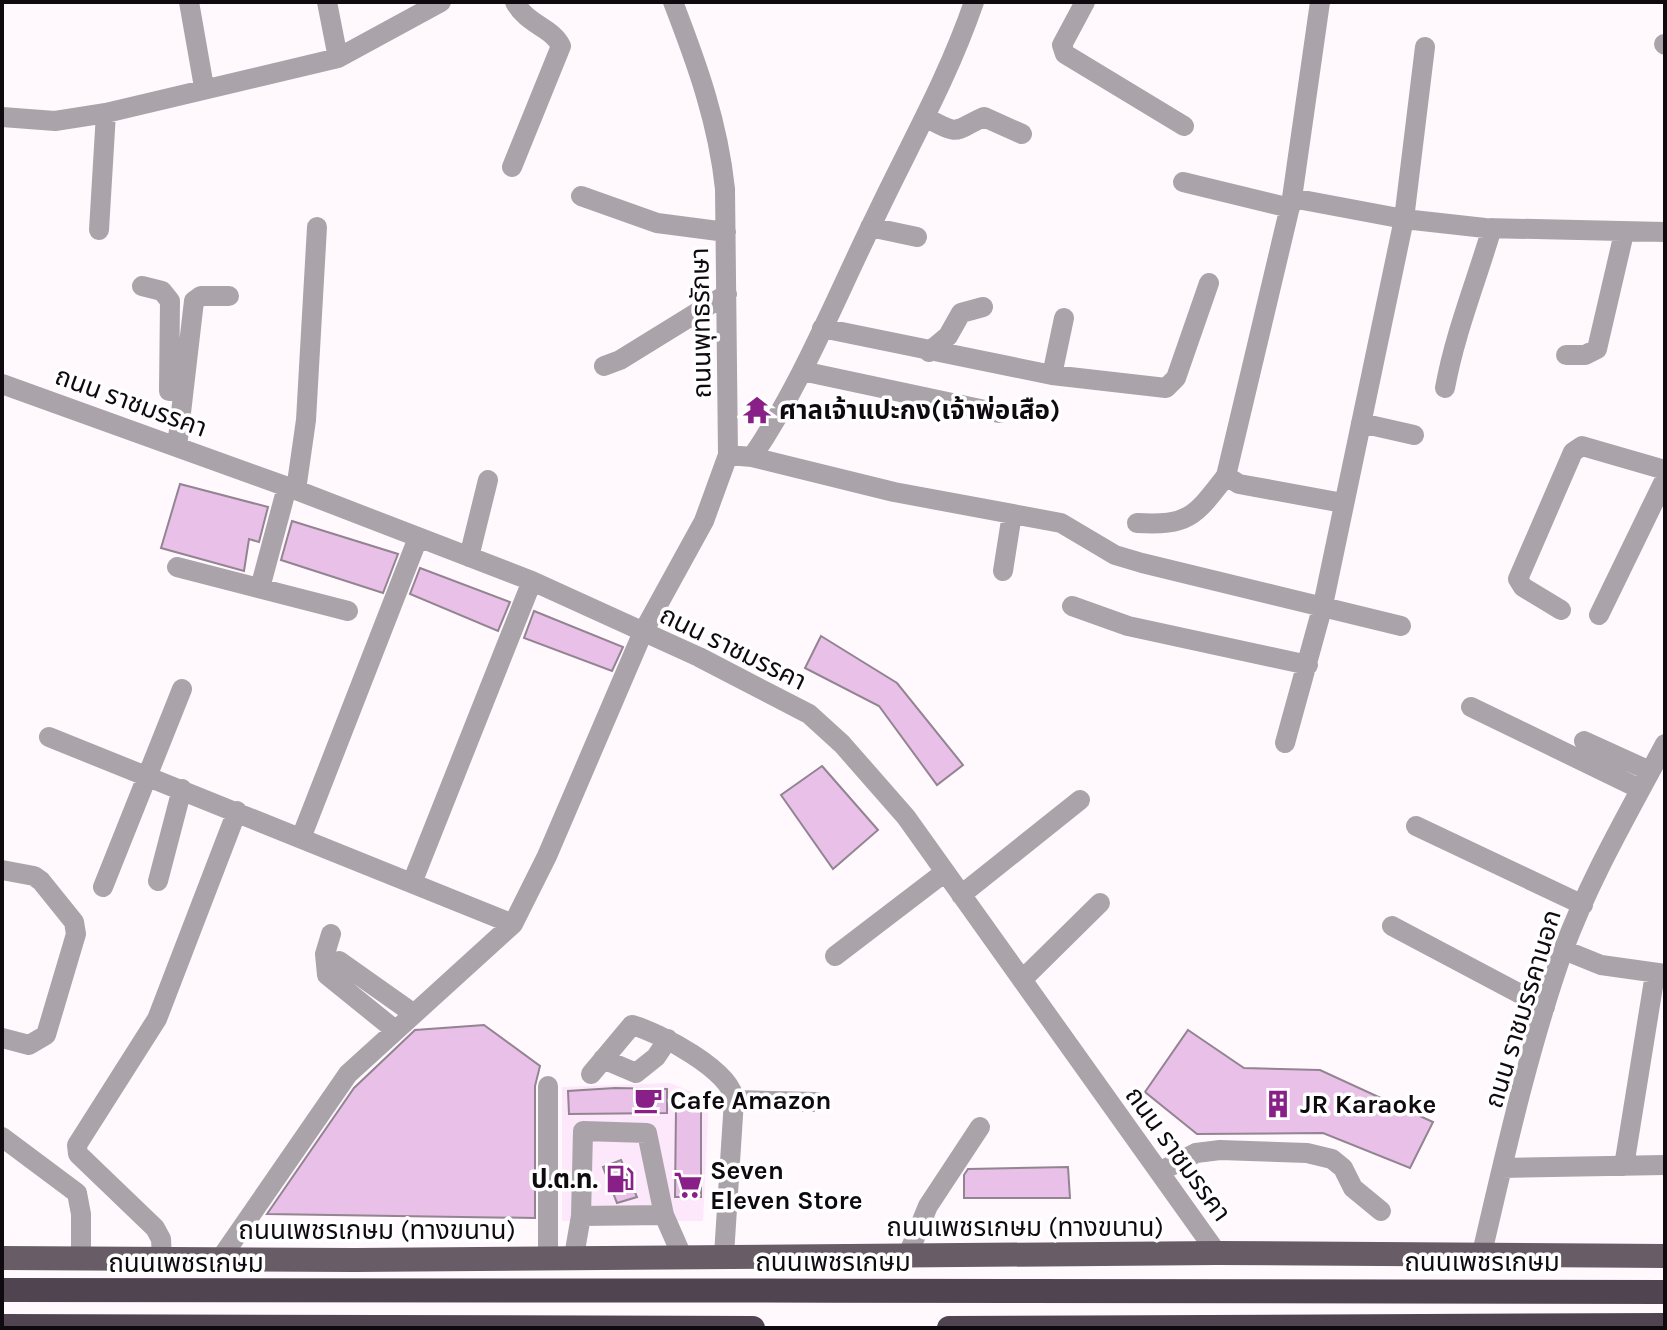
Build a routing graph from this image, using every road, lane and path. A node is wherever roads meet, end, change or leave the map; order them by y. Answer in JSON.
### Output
{"nodes":[{"id":1,"x":189,"y":2,"type":"edge"},
{"id":2,"x":327,"y":2,"type":"edge"},
{"id":3,"x":441,"y":2,"type":"edge"},
{"id":4,"x":515,"y":2,"type":"edge"},
{"id":5,"x":673,"y":2,"type":"edge"},
{"id":6,"x":974,"y":2,"type":"edge"},
{"id":7,"x":1085,"y":2,"type":"edge"},
{"id":8,"x":1320,"y":2,"type":"edge"},
{"id":9,"x":1425,"y":47,"type":"dead end"},
{"id":10,"x":338,"y":58,"type":"junction"},
{"id":11,"x":204,"y":87,"type":"junction"},
{"id":12,"x":106,"y":113,"type":"junction"},
{"id":13,"x":2,"y":117,"type":"edge"},
{"id":14,"x":927,"y":118,"type":"junction"},
{"id":15,"x":1184,"y":126,"type":"dead end"},
{"id":16,"x":1022,"y":134,"type":"dead end"},
{"id":17,"x":512,"y":167,"type":"dead end"},
{"id":18,"x":1183,"y":182,"type":"dead end"},
{"id":19,"x":581,"y":196,"type":"dead end"},
{"id":20,"x":1291,"y":203,"type":"junction"},
{"id":21,"x":1404,"y":219,"type":"junction"},
{"id":22,"x":317,"y":227,"type":"dead end"},
{"id":23,"x":870,"y":227,"type":"junction"},
{"id":24,"x":1492,"y":228,"type":"junction"},
{"id":25,"x":99,"y":230,"type":"dead end"},
{"id":26,"x":726,"y":232,"type":"junction"},
{"id":27,"x":1665,"y":232,"type":"edge"},
{"id":28,"x":1624,"y":233,"type":"junction"},
{"id":29,"x":917,"y":237,"type":"dead end"},
{"id":30,"x":1209,"y":283,"type":"dead end"},
{"id":31,"x":142,"y":286,"type":"dead end"},
{"id":32,"x":727,"y":294,"type":"junction"},
{"id":33,"x":229,"y":296,"type":"dead end"},
{"id":34,"x":983,"y":307,"type":"dead end"},
{"id":35,"x":1064,"y":318,"type":"dead end"},
{"id":36,"x":822,"y":328,"type":"junction"},
{"id":37,"x":929,"y":352,"type":"junction"},
{"id":38,"x":1566,"y":355,"type":"dead end"},
{"id":39,"x":604,"y":366,"type":"dead end"},
{"id":40,"x":802,"y":371,"type":"junction"},
{"id":41,"x":1052,"y":375,"type":"junction"},
{"id":42,"x":2,"y":384,"type":"edge"},
{"id":43,"x":1445,"y":388,"type":"dead end"},
{"id":44,"x":999,"y":413,"type":"dead end"},
{"id":45,"x":1361,"y":423,"type":"junction"},
{"id":46,"x":1414,"y":435,"type":"dead end"},
{"id":47,"x":171,"y":445,"type":"junction"},
{"id":48,"x":728,"y":455,"type":"junction"},
{"id":49,"x":752,"y":457,"type":"junction"},
{"id":50,"x":1665,"y":470,"type":"edge"},
{"id":51,"x":1226,"y":476,"type":"junction"},
{"id":52,"x":1665,"y":479,"type":"edge"},
{"id":53,"x":488,"y":480,"type":"dead end"},
{"id":54,"x":291,"y":488,"type":"junction"},
{"id":55,"x":1343,"y":503,"type":"junction"},
{"id":56,"x":1012,"y":514,"type":"junction"},
{"id":57,"x":1137,"y":523,"type":"dead end"},
{"id":58,"x":418,"y":538,"type":"junction"},
{"id":59,"x":469,"y":557,"type":"junction"},
{"id":60,"x":177,"y":567,"type":"dead end"},
{"id":61,"x":1003,"y":571,"type":"dead end"},
{"id":62,"x":532,"y":581,"type":"junction"},
{"id":63,"x":260,"y":588,"type":"junction"},
{"id":64,"x":1323,"y":605,"type":"junction"},
{"id":65,"x":1072,"y":606,"type":"dead end"},
{"id":66,"x":1561,"y":610,"type":"dead end"},
{"id":67,"x":348,"y":611,"type":"dead end"},
{"id":68,"x":1599,"y":615,"type":"dead end"},
{"id":69,"x":1401,"y":626,"type":"dead end"},
{"id":70,"x":643,"y":632,"type":"junction"},
{"id":71,"x":1308,"y":665,"type":"junction"},
{"id":72,"x":182,"y":689,"type":"dead end"},
{"id":73,"x":1471,"y":707,"type":"dead end"},
{"id":74,"x":49,"y":737,"type":"dead end"},
{"id":75,"x":1584,"y":741,"type":"dead end"},
{"id":76,"x":1285,"y":743,"type":"dead end"},
{"id":77,"x":1665,"y":744,"type":"edge"},
{"id":78,"x":145,"y":774,"type":"junction"},
{"id":79,"x":1645,"y":780,"type":"junction"},
{"id":80,"x":182,"y":789,"type":"junction"},
{"id":81,"x":1080,"y":800,"type":"dead end"},
{"id":82,"x":237,"y":811,"type":"junction"},
{"id":83,"x":1416,"y":826,"type":"dead end"},
{"id":84,"x":301,"y":838,"type":"junction"},
{"id":85,"x":2,"y":870,"type":"edge"},
{"id":86,"x":945,"y":872,"type":"junction"},
{"id":87,"x":158,"y":881,"type":"dead end"},
{"id":88,"x":412,"y":883,"type":"junction"},
{"id":89,"x":103,"y":887,"type":"dead end"},
{"id":90,"x":961,"y":895,"type":"junction"},
{"id":91,"x":1100,"y":903,"type":"dead end"},
{"id":92,"x":1583,"y":905,"type":"junction"},
{"id":93,"x":513,"y":924,"type":"junction"},
{"id":94,"x":1392,"y":926,"type":"dead end"},
{"id":95,"x":331,"y":934,"type":"dead end"},
{"id":96,"x":1564,"y":950,"type":"junction"},
{"id":97,"x":835,"y":956,"type":"dead end"},
{"id":98,"x":339,"y":961,"type":"dead end"},
{"id":99,"x":1660,"y":974,"type":"edge"},
{"id":100,"x":1022,"y":980,"type":"junction"},
{"id":101,"x":1545,"y":1007,"type":"junction"},
{"id":102,"x":414,"y":1014,"type":"junction"},
{"id":103,"x":395,"y":1030,"type":"junction"},
{"id":104,"x":2,"y":1038,"type":"edge"},
{"id":105,"x":668,"y":1039,"type":"junction"},
{"id":106,"x":548,"y":1086,"type":"dead end"},
{"id":107,"x":734,"y":1100,"type":"junction"},
{"id":108,"x":817,"y":1102,"type":"dead end"},
{"id":109,"x":980,"y":1127,"type":"dead end"},
{"id":110,"x":2,"y":1137,"type":"edge"},
{"id":111,"x":1665,"y":1165,"type":"edge"},
{"id":112,"x":1624,"y":1166,"type":"junction"},
{"id":113,"x":1502,"y":1168,"type":"junction"},
{"id":114,"x":1159,"y":1172,"type":"junction"},
{"id":115,"x":1381,"y":1211,"type":"dead end"},
{"id":116,"x":664,"y":1215,"type":"junction"},
{"id":117,"x":581,"y":1216,"type":"junction"},
{"id":118,"x":1217,"y":1253,"type":"junction"},
{"id":119,"x":724,"y":1255,"type":"junction"},
{"id":120,"x":574,"y":1256,"type":"junction"},
{"id":121,"x":682,"y":1256,"type":"junction"},
{"id":122,"x":1665,"y":1256,"type":"edge"},
{"id":123,"x":81,"y":1257,"type":"junction"},
{"id":124,"x":548,"y":1257,"type":"junction"},
{"id":125,"x":907,"y":1257,"type":"junction"},
{"id":126,"x":1481,"y":1257,"type":"junction"},
{"id":127,"x":2,"y":1258,"type":"edge"},
{"id":128,"x":162,"y":1258,"type":"junction"},
{"id":129,"x":221,"y":1258,"type":"junction"},
{"id":130,"x":2,"y":1290,"type":"edge"},
{"id":131,"x":1665,"y":1292,"type":"edge"},
{"id":132,"x":1665,"y":1325,"type":"edge"},
{"id":133,"x":2,"y":1326,"type":"edge"},
{"id":134,"x":311,"y":1327,"type":"edge"},
{"id":135,"x":753,"y":1328,"type":"edge"},
{"id":136,"x":949,"y":1328,"type":"edge"}],
"edges":[{"from":1,"to":11,"type":"street"},
{"from":2,"to":10,"type":"street"},
{"from":3,"to":10,"type":"street"},
{"from":4,"to":17,"type":"street"},
{"from":5,"to":26,"type":"street","name":"ถนนพุทธรักษา"},
{"from":6,"to":14,"type":"street"},
{"from":7,"to":15,"type":"street"},
{"from":8,"to":20,"type":"street"},
{"from":9,"to":21,"type":"street"},
{"from":10,"to":11,"type":"street"},
{"from":11,"to":12,"type":"street"},
{"from":12,"to":13,"type":"street"},
{"from":12,"to":25,"type":"street"},
{"from":14,"to":16,"type":"street"},
{"from":14,"to":23,"type":"street"},
{"from":18,"to":20,"type":"street"},
{"from":19,"to":26,"type":"street"},
{"from":20,"to":21,"type":"street"},
{"from":20,"to":51,"type":"street"},
{"from":21,"to":24,"type":"street"},
{"from":21,"to":45,"type":"street"},
{"from":22,"to":54,"type":"street"},
{"from":23,"to":29,"type":"street"},
{"from":23,"to":36,"type":"street"},
{"from":24,"to":28,"type":"street"},
{"from":24,"to":43,"type":"street"},
{"from":26,"to":32,"type":"street","name":"ถนนพุทธรักษา"},
{"from":27,"to":28,"type":"street"},
{"from":28,"to":38,"type":"street"},
{"from":30,"to":41,"type":"street"},
{"from":31,"to":47,"type":"street"},
{"from":32,"to":39,"type":"street"},
{"from":32,"to":48,"type":"street","name":"ถนนพุทธรักษา"},
{"from":33,"to":47,"type":"street"},
{"from":34,"to":37,"type":"street"},
{"from":35,"to":41,"type":"street"},
{"from":36,"to":37,"type":"street"},
{"from":36,"to":40,"type":"street"},
{"from":37,"to":41,"type":"street"},
{"from":40,"to":44,"type":"street"},
{"from":40,"to":49,"type":"street"},
{"from":42,"to":47,"type":"street","name":"ถนน ราชมรรคา"},
{"from":45,"to":46,"type":"street"},
{"from":45,"to":55,"type":"street"},
{"from":47,"to":54,"type":"street","name":"ถนน ราชมรรคา"},
{"from":48,"to":49,"type":"street"},
{"from":48,"to":70,"type":"street","name":"ถนนพุทธรักษา"},
{"from":49,"to":56,"type":"street"},
{"from":50,"to":66,"type":"street"},
{"from":51,"to":55,"type":"street"},
{"from":51,"to":57,"type":"street"},
{"from":52,"to":68,"type":"street"},
{"from":53,"to":59,"type":"street"},
{"from":54,"to":58,"type":"street","name":"ถนน ราชมรรคา"},
{"from":54,"to":63,"type":"street"},
{"from":55,"to":64,"type":"street"},
{"from":56,"to":61,"type":"street"},
{"from":56,"to":64,"type":"street"},
{"from":58,"to":59,"type":"street","name":"ถนน ราชมรรคา"},
{"from":58,"to":84,"type":"street"},
{"from":59,"to":62,"type":"street","name":"ถนน ราชมรรคา"},
{"from":60,"to":63,"type":"street"},
{"from":62,"to":70,"type":"street","name":"ถนน ราชมรรคา"},
{"from":62,"to":88,"type":"street"},
{"from":63,"to":67,"type":"street"},
{"from":64,"to":69,"type":"street"},
{"from":64,"to":71,"type":"street"},
{"from":65,"to":71,"type":"street"},
{"from":70,"to":86,"type":"street","name":"ถนน ราชมรรคา"},
{"from":70,"to":93,"type":"street","name":"ถนนพุทธรักษา"},
{"from":71,"to":76,"type":"street"},
{"from":72,"to":78,"type":"street"},
{"from":73,"to":79,"type":"street"},
{"from":74,"to":78,"type":"street"},
{"from":75,"to":79,"type":"street"},
{"from":77,"to":79,"type":"street","name":"ถนน ราชมรรคานอก"},
{"from":78,"to":80,"type":"street"},
{"from":78,"to":89,"type":"street"},
{"from":79,"to":92,"type":"street","name":"ถนน ราชมรรคานอก"},
{"from":80,"to":82,"type":"street"},
{"from":80,"to":87,"type":"street"},
{"from":81,"to":90,"type":"street"},
{"from":82,"to":84,"type":"street"},
{"from":82,"to":128,"type":"street"},
{"from":83,"to":92,"type":"street"},
{"from":84,"to":88,"type":"street"},
{"from":85,"to":104,"type":"street"},
{"from":86,"to":90,"type":"street","name":"ถนน ราชมรรคา"},
{"from":86,"to":97,"type":"street"},
{"from":88,"to":93,"type":"street"},
{"from":90,"to":100,"type":"street","name":"ถนน ราชมรรคา"},
{"from":91,"to":100,"type":"street"},
{"from":92,"to":96,"type":"street","name":"ถนน ราชมรรคานอก"},
{"from":93,"to":102,"type":"street"},
{"from":94,"to":101,"type":"street"},
{"from":95,"to":103,"type":"street"},
{"from":96,"to":99,"type":"street"},
{"from":96,"to":101,"type":"street","name":"ถนน ราชมรรคานอก"},
{"from":98,"to":102,"type":"street"},
{"from":99,"to":112,"type":"street"},
{"from":100,"to":114,"type":"street","name":"ถนน ราชมรรคา"},
{"from":101,"to":113,"type":"street","name":"ถนน ราชมรรคานอก"},
{"from":102,"to":103,"type":"street"},
{"from":103,"to":129,"type":"street"},
{"from":105,"to":105,"type":"street"},
{"from":105,"to":107,"type":"street"},
{"from":106,"to":124,"type":"street"},
{"from":107,"to":108,"type":"street"},
{"from":107,"to":119,"type":"street"},
{"from":109,"to":125,"type":"street"},
{"from":110,"to":123,"type":"street"},
{"from":111,"to":112,"type":"street"},
{"from":112,"to":113,"type":"street"},
{"from":113,"to":126,"type":"street","name":"ถนน ราชมรรคานอก"},
{"from":114,"to":115,"type":"street"},
{"from":114,"to":118,"type":"street","name":"ถนน ราชมรรคา"},
{"from":116,"to":117,"type":"street"},
{"from":116,"to":117,"type":"street"},
{"from":116,"to":121,"type":"street"},
{"from":117,"to":120,"type":"street"},
{"from":118,"to":125,"type":"main road","name":"ถนนเพชรเกษม (ทางขนาน)"},
{"from":118,"to":126,"type":"main road","name":"ถนนเพชรเกษม (ทางขนาน)"},
{"from":119,"to":121,"type":"main road","name":"ถนนเพชรเกษม (ทางขนาน)"},
{"from":119,"to":125,"type":"main road","name":"ถนนเพชรเกษม (ทางขนาน)"},
{"from":120,"to":121,"type":"main road","name":"ถนนเพชรเกษม (ทางขนาน)"},
{"from":120,"to":124,"type":"main road","name":"ถนนเพชรเกษม (ทางขนาน)"},
{"from":122,"to":126,"type":"main road","name":"ถนนเพชรเกษม (ทางขนาน)"},
{"from":123,"to":127,"type":"main road","name":"ถนนเพชรเกษม (ทางขนาน)"},
{"from":123,"to":128,"type":"main road","name":"ถนนเพชรเกษม (ทางขนาน)"},
{"from":124,"to":129,"type":"main road","name":"ถนนเพชรเกษม (ทางขนาน)"},
{"from":128,"to":129,"type":"main road","name":"ถนนเพชรเกษม (ทางขนาน)"},
{"from":130,"to":131,"type":"highway","name":"ถนนเพชรเกษม"},
{"from":132,"to":136,"type":"highway"},
{"from":133,"to":134,"type":"highway"},
{"from":134,"to":135,"type":"highway"}]}
